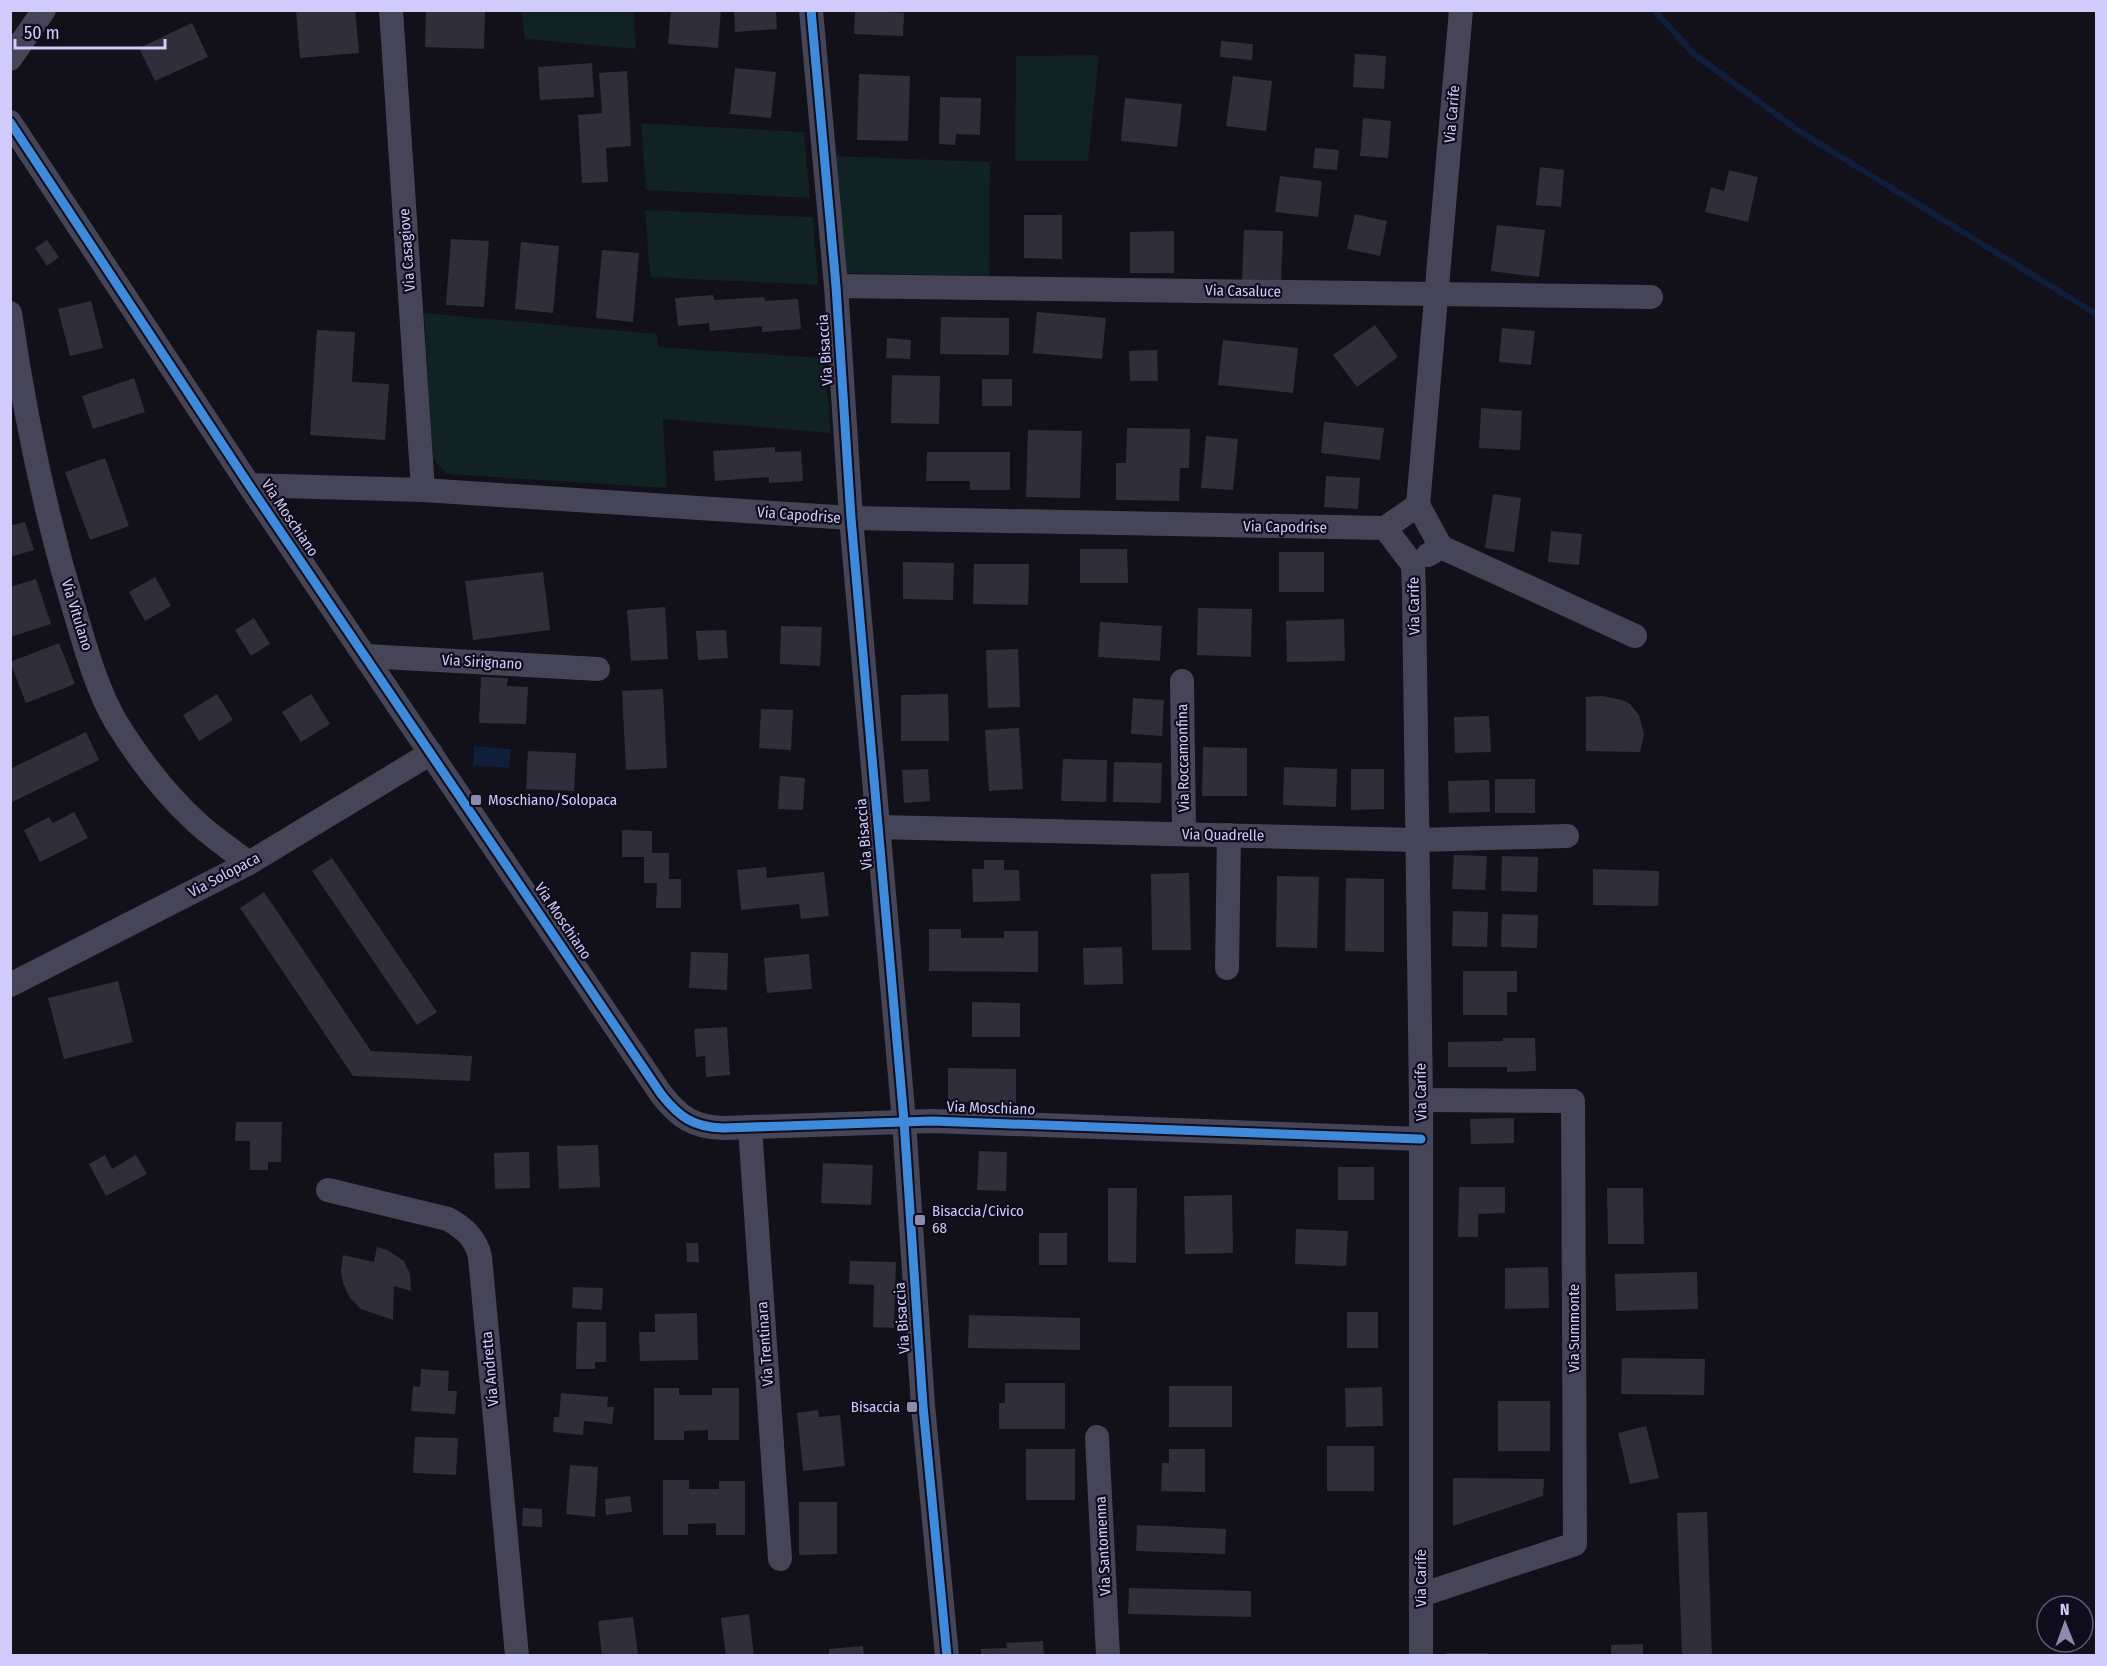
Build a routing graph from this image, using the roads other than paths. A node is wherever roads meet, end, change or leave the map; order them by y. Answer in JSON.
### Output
{"nodes":[{"id":1,"x":44,"y":10,"type":"edge"},
{"id":2,"x":391,"y":10,"type":"edge"},
{"id":3,"x":811,"y":10,"type":"edge"},
{"id":4,"x":1461,"y":10,"type":"edge"},
{"id":5,"x":10,"y":59,"type":"edge"},
{"id":6,"x":10,"y":122,"type":"edge"},
{"id":7,"x":836,"y":286,"type":"junction"},
{"id":8,"x":1437,"y":294,"type":"junction"},
{"id":9,"x":1651,"y":297,"type":"dead end"},
{"id":10,"x":10,"y":313,"type":"edge"},
{"id":11,"x":249,"y":485,"type":"junction"},
{"id":12,"x":423,"y":490,"type":"junction"},
{"id":13,"x":1418,"y":505,"type":"junction"},
{"id":14,"x":851,"y":518,"type":"junction"},
{"id":15,"x":1385,"y":528,"type":"junction"},
{"id":16,"x":1441,"y":547,"type":"junction"},
{"id":17,"x":1413,"y":565,"type":"junction"},
{"id":18,"x":1635,"y":636,"type":"dead end"},
{"id":19,"x":365,"y":656,"type":"junction"},
{"id":20,"x":598,"y":669,"type":"dead end"},
{"id":21,"x":1182,"y":681,"type":"dead end"},
{"id":22,"x":431,"y":753,"type":"junction"},
{"id":23,"x":878,"y":827,"type":"junction"},
{"id":24,"x":1184,"y":834,"type":"junction"},
{"id":25,"x":1229,"y":835,"type":"junction"},
{"id":26,"x":1567,"y":836,"type":"dead end"},
{"id":27,"x":1417,"y":840,"type":"junction"},
{"id":28,"x":249,"y":863,"type":"junction"},
{"id":29,"x":1227,"y":968,"type":"dead end"},
{"id":30,"x":10,"y":985,"type":"edge"},
{"id":31,"x":1421,"y":1100,"type":"junction"},
{"id":32,"x":904,"y":1121,"type":"junction"},
{"id":33,"x":750,"y":1128,"type":"junction"},
{"id":34,"x":1421,"y":1139,"type":"junction"},
{"id":35,"x":328,"y":1190,"type":"dead end"},
{"id":36,"x":1097,"y":1437,"type":"dead end"},
{"id":37,"x":780,"y":1559,"type":"dead end"},
{"id":38,"x":1421,"y":1595,"type":"junction"},
{"id":39,"x":517,"y":1656,"type":"edge"},
{"id":40,"x":947,"y":1656,"type":"edge"},
{"id":41,"x":1108,"y":1656,"type":"edge"},
{"id":42,"x":1421,"y":1656,"type":"edge"}],
"edges":[{"from":1,"to":5,"type":"street"},
{"from":2,"to":12,"type":"street","name":"Via Casagiove"},
{"from":3,"to":7,"type":"street","name":"Via Bisaccia"},
{"from":4,"to":8,"type":"street","name":"Via Carife"},
{"from":6,"to":11,"type":"street","name":"Via Moschiano"},
{"from":7,"to":8,"type":"street","name":"Via Casaluce"},
{"from":7,"to":14,"type":"street","name":"Via Bisaccia"},
{"from":8,"to":9,"type":"street","name":"Via Casaluce"},
{"from":8,"to":13,"type":"street","name":"Via Carife"},
{"from":10,"to":28,"type":"street","name":"Via Vitulano"},
{"from":11,"to":12,"type":"street","name":"Via Capodrise"},
{"from":11,"to":19,"type":"street","name":"Via Moschiano"},
{"from":12,"to":14,"type":"street","name":"Via Capodrise"},
{"from":13,"to":15,"type":"street"},
{"from":13,"to":16,"type":"street"},
{"from":14,"to":15,"type":"street","name":"Via Capodrise"},
{"from":14,"to":23,"type":"street","name":"Via Bisaccia"},
{"from":15,"to":17,"type":"street","name":"Via Carife"},
{"from":16,"to":17,"type":"street","name":"Via Carife"},
{"from":16,"to":18,"type":"street"},
{"from":17,"to":27,"type":"street","name":"Via Carife"},
{"from":19,"to":20,"type":"street","name":"Via Sirignano"},
{"from":19,"to":22,"type":"street","name":"Via Moschiano"},
{"from":21,"to":24,"type":"street","name":"Via Roccamonfina"},
{"from":22,"to":28,"type":"street","name":"Via Solopaca"},
{"from":22,"to":33,"type":"street","name":"Via Moschiano"},
{"from":23,"to":24,"type":"street","name":"Via Quadrelle"},
{"from":23,"to":32,"type":"street","name":"Via Bisaccia"},
{"from":24,"to":25,"type":"street","name":"Via Quadrelle"},
{"from":25,"to":27,"type":"street","name":"Via Quadrelle"},
{"from":25,"to":29,"type":"street"},
{"from":26,"to":27,"type":"street","name":"Via Quadrelle"},
{"from":27,"to":31,"type":"street","name":"Via Carife"},
{"from":28,"to":30,"type":"street","name":"Via Solopaca"},
{"from":31,"to":34,"type":"street","name":"Via Carife"},
{"from":31,"to":38,"type":"street","name":"Via Summonte"},
{"from":32,"to":33,"type":"street","name":"Via Moschiano"},
{"from":32,"to":34,"type":"street","name":"Via Moschiano"},
{"from":32,"to":40,"type":"street","name":"Via Bisaccia"},
{"from":33,"to":37,"type":"street","name":"Via Trentinara"},
{"from":34,"to":38,"type":"street","name":"Via Carife"},
{"from":35,"to":39,"type":"street","name":"Via Andretta"},
{"from":36,"to":41,"type":"street","name":"Via Santomenna"},
{"from":38,"to":42,"type":"street","name":"Via Carife"}]}
